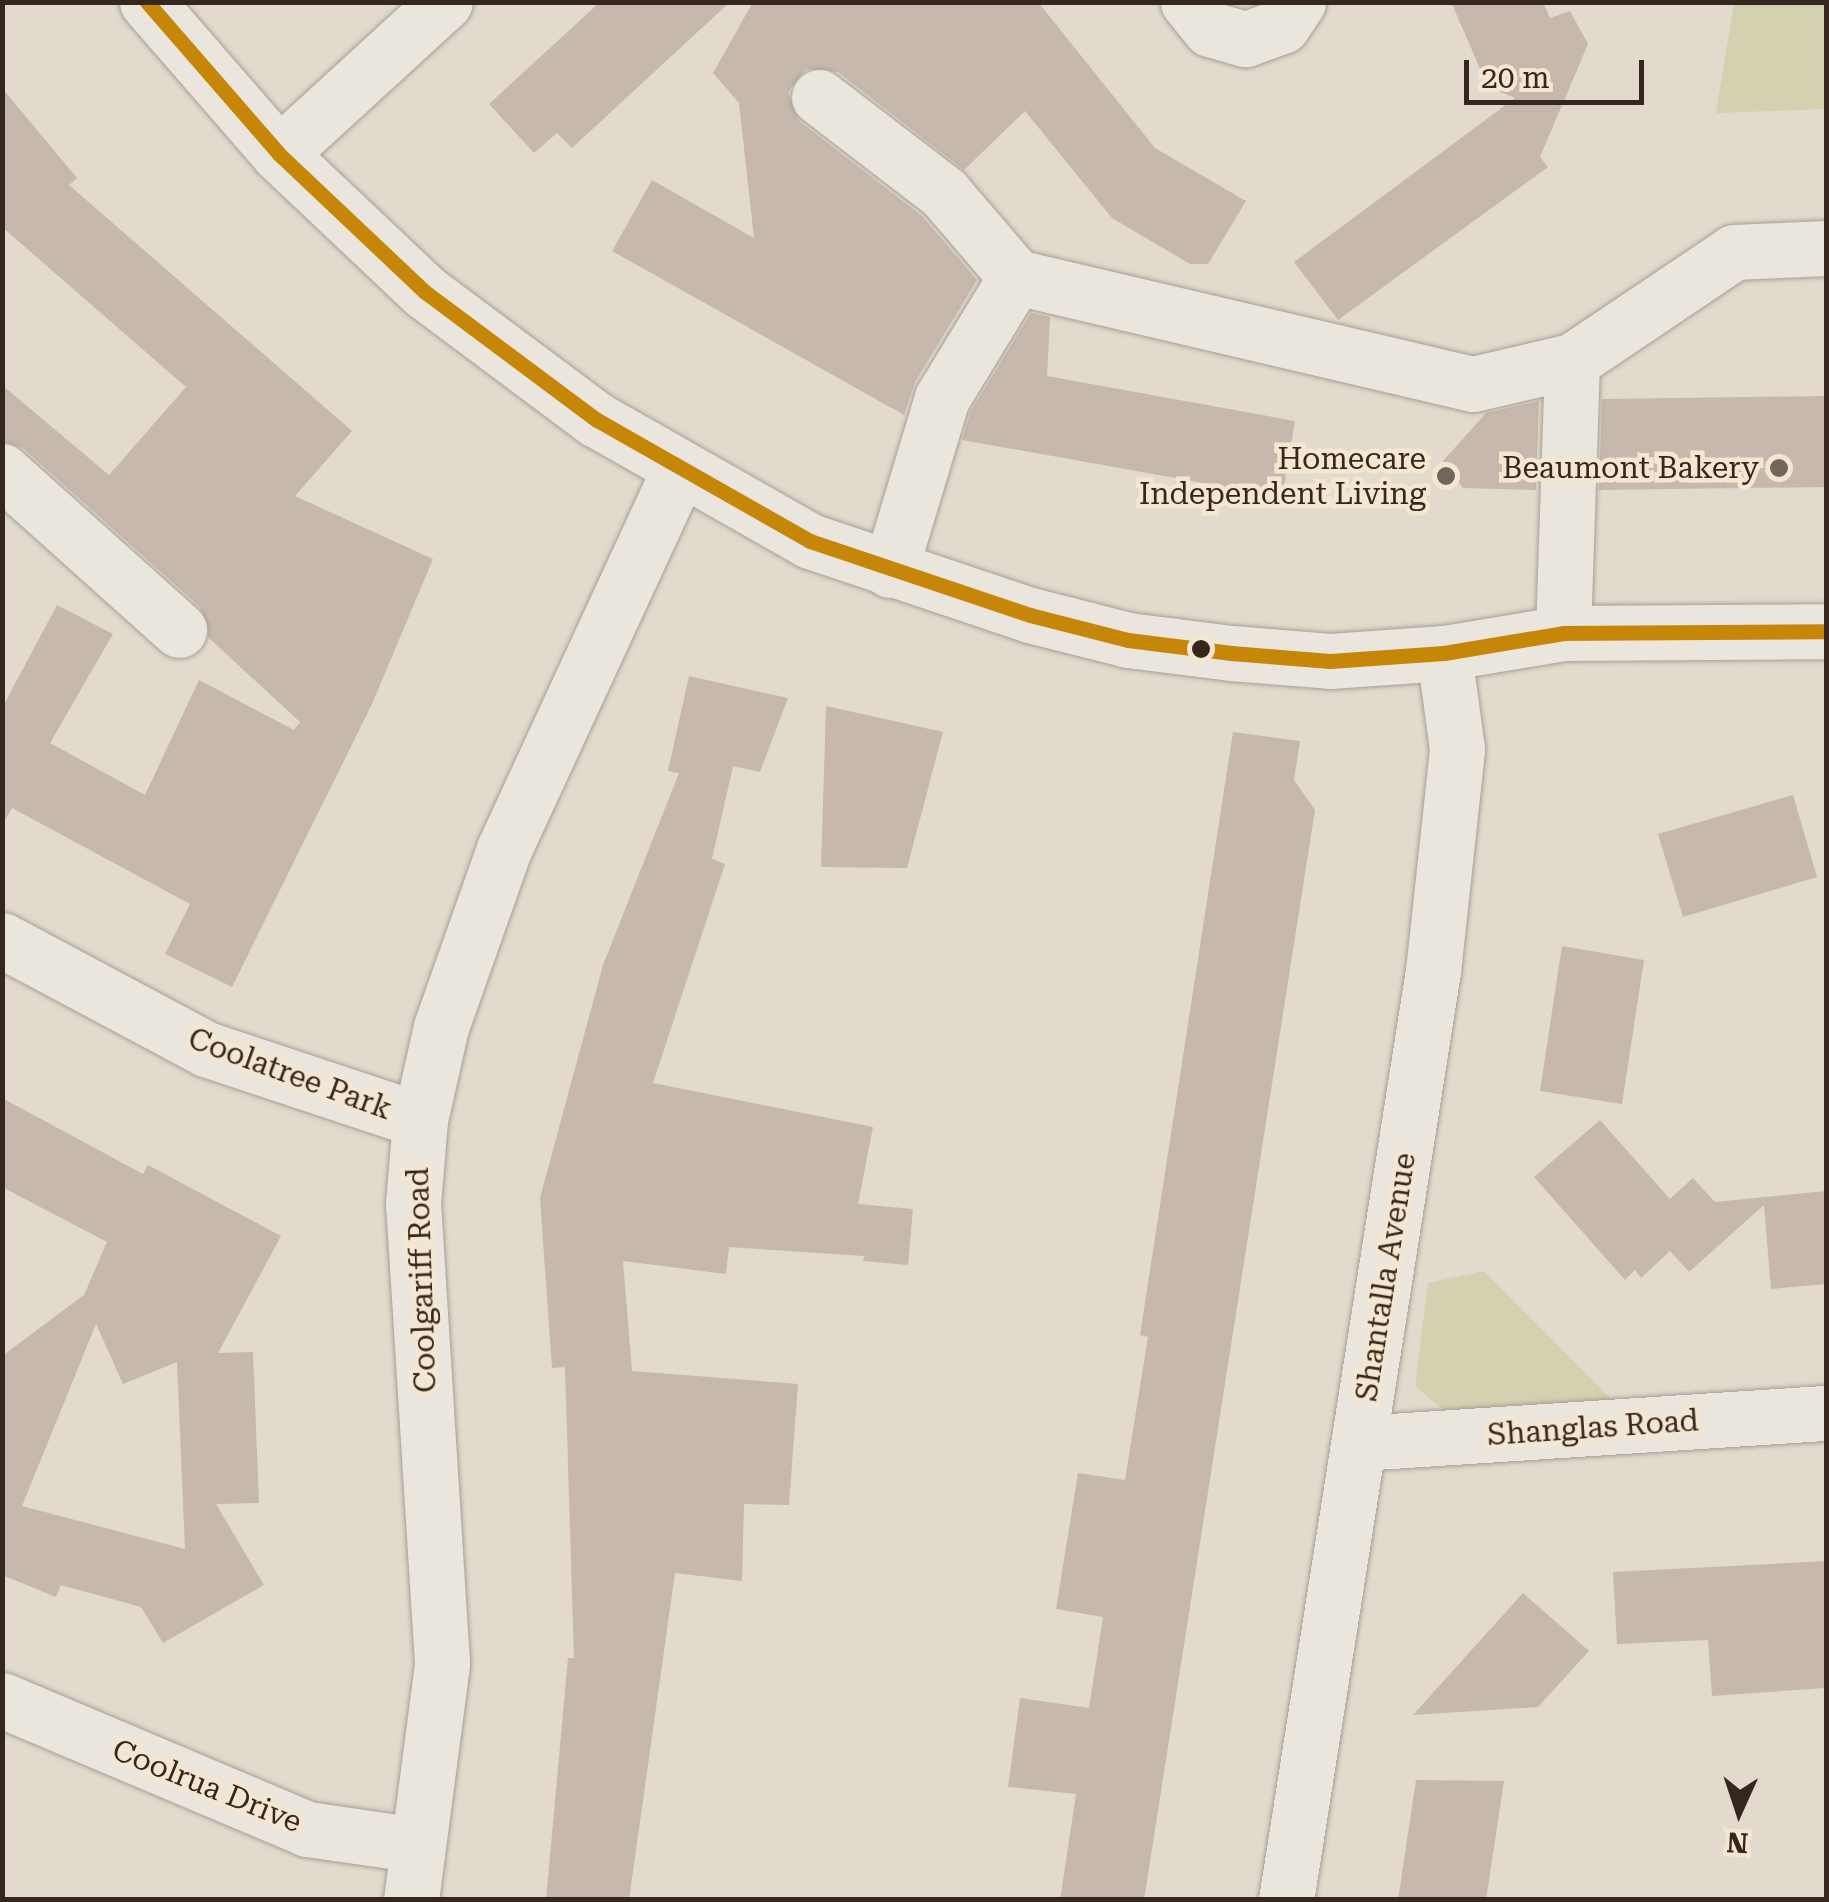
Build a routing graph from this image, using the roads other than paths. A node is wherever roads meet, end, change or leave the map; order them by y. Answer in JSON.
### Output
{"nodes":[{"id":1,"x":147,"y":2,"type":"edge"},
{"id":2,"x":445,"y":2,"type":"edge"},
{"id":3,"x":1188,"y":2,"type":"edge"},
{"id":4,"x":1298,"y":2,"type":"edge"},
{"id":5,"x":819,"y":97,"type":"dead end"},
{"id":6,"x":279,"y":154,"type":"junction"},
{"id":7,"x":1826,"y":248,"type":"edge"},
{"id":8,"x":1016,"y":277,"type":"junction"},
{"id":9,"x":1572,"y":361,"type":"junction"},
{"id":10,"x":679,"y":470,"type":"junction"},
{"id":11,"x":2,"y":471,"type":"edge"},
{"id":12,"x":890,"y":570,"type":"junction"},
{"id":13,"x":178,"y":630,"type":"dead end"},
{"id":14,"x":1826,"y":631,"type":"edge"},
{"id":15,"x":1563,"y":634,"type":"junction"},
{"id":16,"x":1444,"y":653,"type":"junction"},
{"id":17,"x":2,"y":940,"type":"edge"},
{"id":18,"x":420,"y":1120,"type":"junction"},
{"id":19,"x":1826,"y":1414,"type":"edge"},
{"id":20,"x":1360,"y":1443,"type":"junction"},
{"id":21,"x":2,"y":1700,"type":"edge"},
{"id":22,"x":418,"y":1845,"type":"junction"},
{"id":23,"x":411,"y":1900,"type":"edge"},
{"id":24,"x":1286,"y":1900,"type":"edge"}],
"edges":[{"from":1,"to":6,"type":"street"},
{"from":2,"to":6,"type":"street"},
{"from":3,"to":4,"type":"street"},
{"from":5,"to":8,"type":"street"},
{"from":6,"to":10,"type":"street"},
{"from":7,"to":9,"type":"street"},
{"from":8,"to":9,"type":"street"},
{"from":8,"to":12,"type":"street"},
{"from":9,"to":15,"type":"street"},
{"from":10,"to":12,"type":"street"},
{"from":10,"to":18,"type":"street","name":"Coolgariff Road"},
{"from":11,"to":13,"type":"street"},
{"from":12,"to":16,"type":"street"},
{"from":14,"to":15,"type":"street"},
{"from":15,"to":16,"type":"street"},
{"from":16,"to":20,"type":"street","name":"Shantalla Avenue"},
{"from":17,"to":18,"type":"street","name":"Coolatree Park"},
{"from":18,"to":22,"type":"street","name":"Coolgariff Road"},
{"from":19,"to":20,"type":"street","name":"Shanglas Road"},
{"from":20,"to":24,"type":"street","name":"Shantalla Avenue"},
{"from":21,"to":22,"type":"street","name":"Coolrua Drive"},
{"from":22,"to":23,"type":"street","name":"Coolgariff Road"}]}
